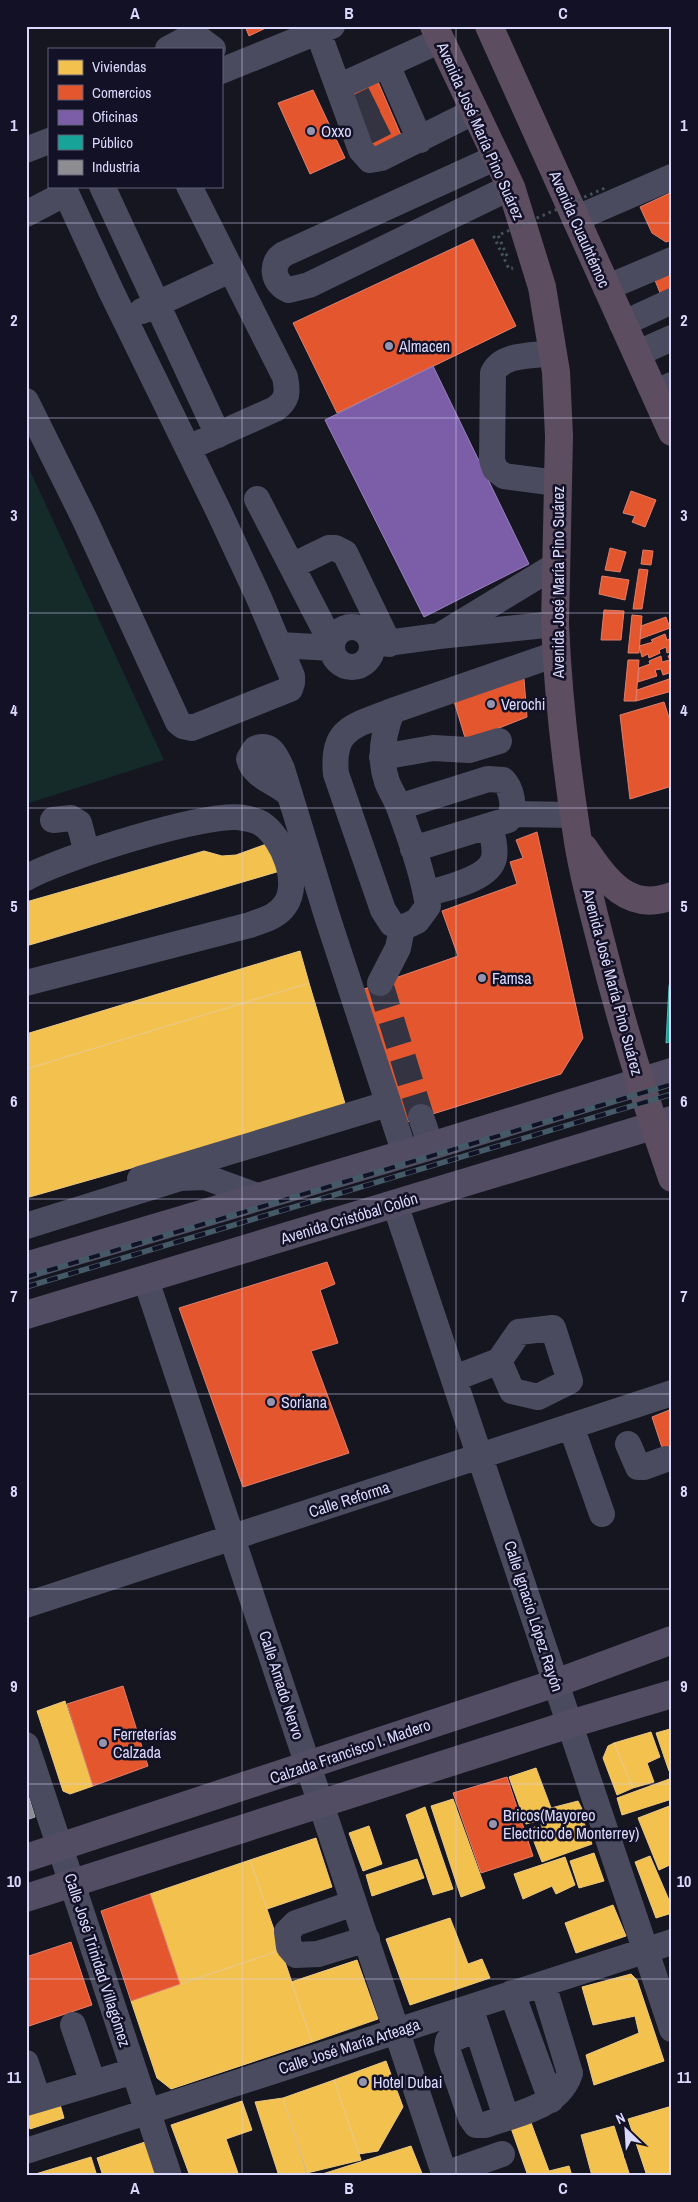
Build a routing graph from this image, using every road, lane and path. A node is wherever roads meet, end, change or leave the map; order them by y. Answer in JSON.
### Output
{"nodes":[{"id":1,"x":489,"y":26,"type":"edge"},
{"id":2,"x":325,"y":29,"type":"edge"},
{"id":3,"x":437,"y":33,"type":"edge"},
{"id":4,"x":170,"y":48,"type":"edge"},
{"id":5,"x":207,"y":48,"type":"edge"},
{"id":6,"x":222,"y":61,"type":"edge"},
{"id":7,"x":389,"y":82,"type":"junction"},
{"id":8,"x":338,"y":87,"type":"junction"},
{"id":9,"x":475,"y":111,"type":"junction"},
{"id":10,"x":420,"y":140,"type":"junction"},
{"id":11,"x":48,"y":141,"type":"edge"},
{"id":12,"x":26,"y":150,"type":"edge"},
{"id":13,"x":497,"y":158,"type":"junction"},
{"id":14,"x":672,"y":177,"type":"edge"},
{"id":15,"x":438,"y":184,"type":"junction"},
{"id":16,"x":511,"y":187,"type":"junction"},
{"id":17,"x":72,"y":188,"type":"edge"},
{"id":18,"x":103,"y":188,"type":"edge"},
{"id":19,"x":190,"y":188,"type":"edge"},
{"id":20,"x":605,"y":188,"type":"dead end"},
{"id":21,"x":26,"y":214,"type":"edge"},
{"id":22,"x":452,"y":216,"type":"junction"},
{"id":23,"x":575,"y":219,"type":"junction"},
{"id":24,"x":672,"y":260,"type":"edge"},
{"id":25,"x":509,"y":269,"type":"dead end"},
{"id":26,"x":230,"y":270,"type":"junction"},
{"id":27,"x":606,"y":288,"type":"junction"},
{"id":28,"x":672,"y":301,"type":"edge"},
{"id":29,"x":157,"y":304,"type":"junction"},
{"id":30,"x":126,"y":318,"type":"junction"},
{"id":31,"x":622,"y":324,"type":"junction"},
{"id":32,"x":672,"y":338,"type":"edge"},
{"id":33,"x":553,"y":353,"type":"junction"},
{"id":34,"x":636,"y":354,"type":"junction"},
{"id":35,"x":663,"y":389,"type":"edge"},
{"id":36,"x":26,"y":401,"type":"edge"},
{"id":37,"x":671,"y":427,"type":"edge"},
{"id":38,"x":218,"y":435,"type":"junction"},
{"id":39,"x":188,"y":448,"type":"junction"},
{"id":40,"x":557,"y":483,"type":"junction"},
{"id":41,"x":257,"y":499,"type":"dead end"},
{"id":42,"x":556,"y":564,"type":"junction"},
{"id":43,"x":292,"y":566,"type":"junction"},
{"id":44,"x":554,"y":624,"type":"junction"},
{"id":45,"x":439,"y":636,"type":"junction"},
{"id":46,"x":380,"y":644,"type":"junction"},
{"id":47,"x":280,"y":645,"type":"junction"},
{"id":48,"x":332,"y":650,"type":"junction"},
{"id":49,"x":556,"y":654,"type":"junction"},
{"id":50,"x":292,"y":676,"type":"junction"},
{"id":51,"x":392,"y":711,"type":"junction"},
{"id":52,"x":499,"y":741,"type":"dead end"},
{"id":53,"x":382,"y":757,"type":"junction"},
{"id":54,"x":290,"y":795,"type":"dead end"},
{"id":55,"x":399,"y":807,"type":"junction"},
{"id":56,"x":512,"y":814,"type":"junction"},
{"id":57,"x":53,"y":820,"type":"dead end"},
{"id":58,"x":575,"y":825,"type":"junction"},
{"id":59,"x":490,"y":827,"type":"junction"},
{"id":60,"x":413,"y":849,"type":"junction"},
{"id":61,"x":87,"y":853,"type":"junction"},
{"id":62,"x":26,"y":878,"type":"edge"},
{"id":63,"x":426,"y":894,"type":"junction"},
{"id":64,"x":672,"y":896,"type":"edge"},
{"id":65,"x":402,"y":928,"type":"junction"},
{"id":66,"x":26,"y":983,"type":"edge"},
{"id":67,"x":380,"y":983,"type":"tunnel mouth"},
{"id":68,"x":672,"y":1072,"type":"edge"},
{"id":69,"x":640,"y":1082,"type":"junction"},
{"id":70,"x":387,"y":1104,"type":"junction"},
{"id":71,"x":421,"y":1117,"type":"tunnel mouth"},
{"id":72,"x":663,"y":1123,"type":"edge"},
{"id":73,"x":431,"y":1146,"type":"junction"},
{"id":74,"x":405,"y":1154,"type":"junction"},
{"id":75,"x":672,"y":1178,"type":"edge"},
{"id":76,"x":140,"y":1179,"type":"dead end"},
{"id":77,"x":260,"y":1197,"type":"junction"},
{"id":78,"x":395,"y":1204,"type":"junction"},
{"id":79,"x":26,"y":1226,"type":"edge"},
{"id":80,"x":26,"y":1266,"type":"edge"},
{"id":81,"x":146,"y":1280,"type":"junction"},
{"id":82,"x":26,"y":1315,"type":"edge"},
{"id":83,"x":500,"y":1361,"type":"dead end"},
{"id":84,"x":454,"y":1378,"type":"junction"},
{"id":85,"x":672,"y":1393,"type":"edge"},
{"id":86,"x":571,"y":1426,"type":"junction"},
{"id":87,"x":628,"y":1444,"type":"dead end"},
{"id":88,"x":481,"y":1456,"type":"junction"},
{"id":89,"x":666,"y":1459,"type":"dead end"},
{"id":90,"x":602,"y":1514,"type":"dead end"},
{"id":91,"x":234,"y":1538,"type":"junction"},
{"id":92,"x":26,"y":1605,"type":"edge"},
{"id":93,"x":672,"y":1640,"type":"edge"},
{"id":94,"x":556,"y":1683,"type":"junction"},
{"id":95,"x":672,"y":1694,"type":"edge"},
{"id":96,"x":570,"y":1724,"type":"junction"},
{"id":97,"x":26,"y":1745,"type":"edge"},
{"id":98,"x":309,"y":1764,"type":"junction"},
{"id":99,"x":322,"y":1804,"type":"junction"},
{"id":100,"x":60,"y":1847,"type":"junction"},
{"id":101,"x":26,"y":1858,"type":"edge"},
{"id":102,"x":72,"y":1883,"type":"junction"},
{"id":103,"x":26,"y":1898,"type":"edge"},
{"id":104,"x":354,"y":1903,"type":"junction"},
{"id":105,"x":367,"y":1940,"type":"junction"},
{"id":106,"x":672,"y":1942,"type":"edge"},
{"id":107,"x":646,"y":1950,"type":"junction"},
{"id":108,"x":543,"y":1984,"type":"junction"},
{"id":109,"x":512,"y":1994,"type":"junction"},
{"id":110,"x":474,"y":2018,"type":"junction"},
{"id":111,"x":73,"y":2025,"type":"dead end"},
{"id":112,"x":672,"y":2029,"type":"edge"},
{"id":113,"x":397,"y":2031,"type":"junction"},
{"id":114,"x":26,"y":2063,"type":"edge"},
{"id":115,"x":134,"y":2071,"type":"junction"},
{"id":116,"x":93,"y":2083,"type":"junction"},
{"id":117,"x":551,"y":2100,"type":"junction"},
{"id":118,"x":32,"y":2101,"type":"edge"},
{"id":119,"x":148,"y":2111,"type":"junction"},
{"id":120,"x":506,"y":2117,"type":"junction"},
{"id":121,"x":26,"y":2151,"type":"edge"},
{"id":122,"x":502,"y":2154,"type":"dead end"},
{"id":123,"x":445,"y":2175,"type":"edge"},
{"id":124,"x":169,"y":2176,"type":"edge"}],
"edges":[{"from":1,"to":23,"type":"highway","name":"Avenida Cuauhtémoc"},
{"from":2,"to":6,"type":"street"},
{"from":2,"to":8,"type":"street"},
{"from":3,"to":7,"type":"street"},
{"from":3,"to":9,"type":"highway","name":"Avenida José María Pino Suárez"},
{"from":4,"to":5,"type":"street"},
{"from":7,"to":8,"type":"street"},
{"from":7,"to":10,"type":"street"},
{"from":8,"to":10,"type":"street"},
{"from":9,"to":10,"type":"street"},
{"from":9,"to":13,"type":"highway","name":"Avenida José María Pino Suárez"},
{"from":11,"to":12,"type":"street"},
{"from":13,"to":15,"type":"street"},
{"from":13,"to":16,"type":"highway","name":"Avenida José María Pino Suárez"},
{"from":14,"to":23,"type":"street"},
{"from":15,"to":22,"type":"street"},
{"from":15,"to":22,"type":"street"},
{"from":16,"to":22,"type":"street"},
{"from":16,"to":33,"type":"highway","name":"Avenida José María Pino Suárez"},
{"from":17,"to":21,"type":"street"},
{"from":17,"to":30,"type":"street"},
{"from":18,"to":29,"type":"street"},
{"from":19,"to":26,"type":"street"},
{"from":20,"to":25,"type":"path","bridge":true},
{"from":23,"to":27,"type":"highway","name":"Avenida Cuauhtémoc"},
{"from":24,"to":27,"type":"street"},
{"from":26,"to":29,"type":"street"},
{"from":26,"to":38,"type":"street"},
{"from":27,"to":31,"type":"highway","name":"Avenida Cuauhtémoc"},
{"from":28,"to":31,"type":"street"},
{"from":29,"to":30,"type":"street"},
{"from":29,"to":38,"type":"street"},
{"from":30,"to":39,"type":"street"},
{"from":31,"to":34,"type":"highway","name":"Avenida Cuauhtémoc"},
{"from":32,"to":34,"type":"street"},
{"from":33,"to":40,"type":"highway","name":"Avenida José María Pino Suárez"},
{"from":33,"to":40,"type":"street"},
{"from":34,"to":35,"type":"highway","name":"Avenida Cuauhtémoc"},
{"from":35,"to":37,"type":"highway","name":"Avenida Cuauhtémoc"},
{"from":36,"to":50,"type":"street"},
{"from":38,"to":39,"type":"street"},
{"from":39,"to":47,"type":"street"},
{"from":40,"to":42,"type":"highway","name":"Avenida José María Pino Suárez"},
{"from":41,"to":43,"type":"street"},
{"from":42,"to":44,"type":"highway","name":"Avenida José María Pino Suárez"},
{"from":42,"to":45,"type":"street"},
{"from":43,"to":46,"type":"street"},
{"from":43,"to":48,"type":"street"},
{"from":44,"to":45,"type":"street"},
{"from":44,"to":49,"type":"highway","name":"Avenida José María Pino Suárez"},
{"from":45,"to":46,"type":"street"},
{"from":46,"to":48,"type":"street"},
{"from":47,"to":48,"type":"street"},
{"from":47,"to":50,"type":"street"},
{"from":48,"to":50,"type":"street"},
{"from":49,"to":51,"type":"street"},
{"from":49,"to":58,"type":"highway","name":"Avenida José María Pino Suárez"},
{"from":51,"to":53,"type":"street"},
{"from":51,"to":65,"type":"street"},
{"from":52,"to":53,"type":"street"},
{"from":53,"to":55,"type":"street"},
{"from":54,"to":70,"type":"street"},
{"from":55,"to":56,"type":"street"},
{"from":55,"to":60,"type":"street"},
{"from":56,"to":58,"type":"street"},
{"from":56,"to":59,"type":"street"},
{"from":57,"to":61,"type":"street"},
{"from":58,"to":64,"type":"highway"},
{"from":58,"to":69,"type":"highway","name":"Avenida José María Pino Suárez"},
{"from":59,"to":60,"type":"street"},
{"from":59,"to":63,"type":"street"},
{"from":60,"to":63,"type":"street"},
{"from":61,"to":62,"type":"street"},
{"from":61,"to":66,"type":"street"},
{"from":63,"to":65,"type":"street"},
{"from":65,"to":67,"type":"street"},
{"from":68,"to":69,"type":"main road"},
{"from":69,"to":72,"type":"highway","name":"Avenida José María Pino Suárez"},
{"from":69,"to":73,"type":"main road"},
{"from":70,"to":74,"type":"street"},
{"from":70,"to":76,"type":"street"},
{"from":71,"to":73,"type":"street"},
{"from":72,"to":75,"type":"highway","name":"Avenida José María Pino Suárez"},
{"from":72,"to":78,"type":"main road","name":"Avenida Cristóbal Colón"},
{"from":73,"to":74,"type":"main road"},
{"from":74,"to":77,"type":"main road"},
{"from":77,"to":79,"type":"street"},
{"from":77,"to":80,"type":"main road"},
{"from":78,"to":81,"type":"main road","name":"Avenida Cristóbal Colón"},
{"from":78,"to":84,"type":"street","name":"Calle Ignacio López Rayón"},
{"from":81,"to":82,"type":"main road","name":"Avenida Cristóbal Colón"},
{"from":81,"to":91,"type":"street","name":"Calle Amado Nervo"},
{"from":83,"to":84,"type":"street"},
{"from":84,"to":88,"type":"street","name":"Calle Ignacio López Rayón"},
{"from":85,"to":86,"type":"street","name":"Calle Reforma"},
{"from":86,"to":88,"type":"street","name":"Calle Reforma"},
{"from":86,"to":90,"type":"street"},
{"from":87,"to":89,"type":"street"},
{"from":88,"to":91,"type":"street","name":"Calle Reforma"},
{"from":88,"to":94,"type":"street","name":"Calle Ignacio López Rayón"},
{"from":91,"to":92,"type":"street","name":"Calle Reforma"},
{"from":91,"to":98,"type":"street","name":"Calle Amado Nervo"},
{"from":93,"to":94,"type":"main road","name":"Calzada Francisco I. Madero"},
{"from":94,"to":96,"type":"street","name":"Calle Ignacio López Rayón"},
{"from":94,"to":98,"type":"main road","name":"Calzada Francisco I. Madero"},
{"from":95,"to":96,"type":"main road"},
{"from":96,"to":99,"type":"main road"},
{"from":96,"to":107,"type":"street","name":"Calle Ignacio López Rayón"},
{"from":97,"to":100,"type":"street","name":"Calle José Trinidad Villagómez"},
{"from":98,"to":99,"type":"street","name":"Calle Amado Nervo"},
{"from":98,"to":100,"type":"main road","name":"Calzada Francisco I. Madero"},
{"from":99,"to":102,"type":"main road"},
{"from":99,"to":104,"type":"street","name":"Calle Amado Nervo"},
{"from":100,"to":101,"type":"main road","name":"Calzada Francisco I. Madero"},
{"from":100,"to":102,"type":"street","name":"Calle José Trinidad Villagómez"},
{"from":102,"to":103,"type":"main road"},
{"from":102,"to":115,"type":"street","name":"Calle José Trinidad Villagómez"},
{"from":104,"to":105,"type":"street","name":"Calle Amado Nervo"},
{"from":104,"to":105,"type":"street"},
{"from":105,"to":113,"type":"street","name":"Calle Amado Nervo"},
{"from":106,"to":107,"type":"street","name":"Calle José María Arteaga"},
{"from":107,"to":108,"type":"street","name":"Calle José María Arteaga"},
{"from":107,"to":112,"type":"street","name":"Calle Ignacio López Rayón"},
{"from":108,"to":109,"type":"street","name":"Calle José María Arteaga"},
{"from":108,"to":117,"type":"street"},
{"from":109,"to":110,"type":"street","name":"Calle José María Arteaga"},
{"from":109,"to":117,"type":"street"},
{"from":110,"to":113,"type":"street","name":"Calle José María Arteaga"},
{"from":110,"to":120,"type":"street"},
{"from":110,"to":120,"type":"street"},
{"from":111,"to":116,"type":"street"},
{"from":113,"to":119,"type":"street","name":"Calle José María Arteaga"},
{"from":113,"to":123,"type":"street","name":"Calle Amado Nervo"},
{"from":114,"to":118,"type":"street"},
{"from":115,"to":116,"type":"street"},
{"from":115,"to":119,"type":"street","name":"Calle José Trinidad Villagómez"},
{"from":116,"to":118,"type":"street"},
{"from":117,"to":120,"type":"street"},
{"from":119,"to":121,"type":"street","name":"Calle José María Arteaga"},
{"from":119,"to":124,"type":"street","name":"Calle José Trinidad Villagómez"},
{"from":122,"to":123,"type":"street"}]}
